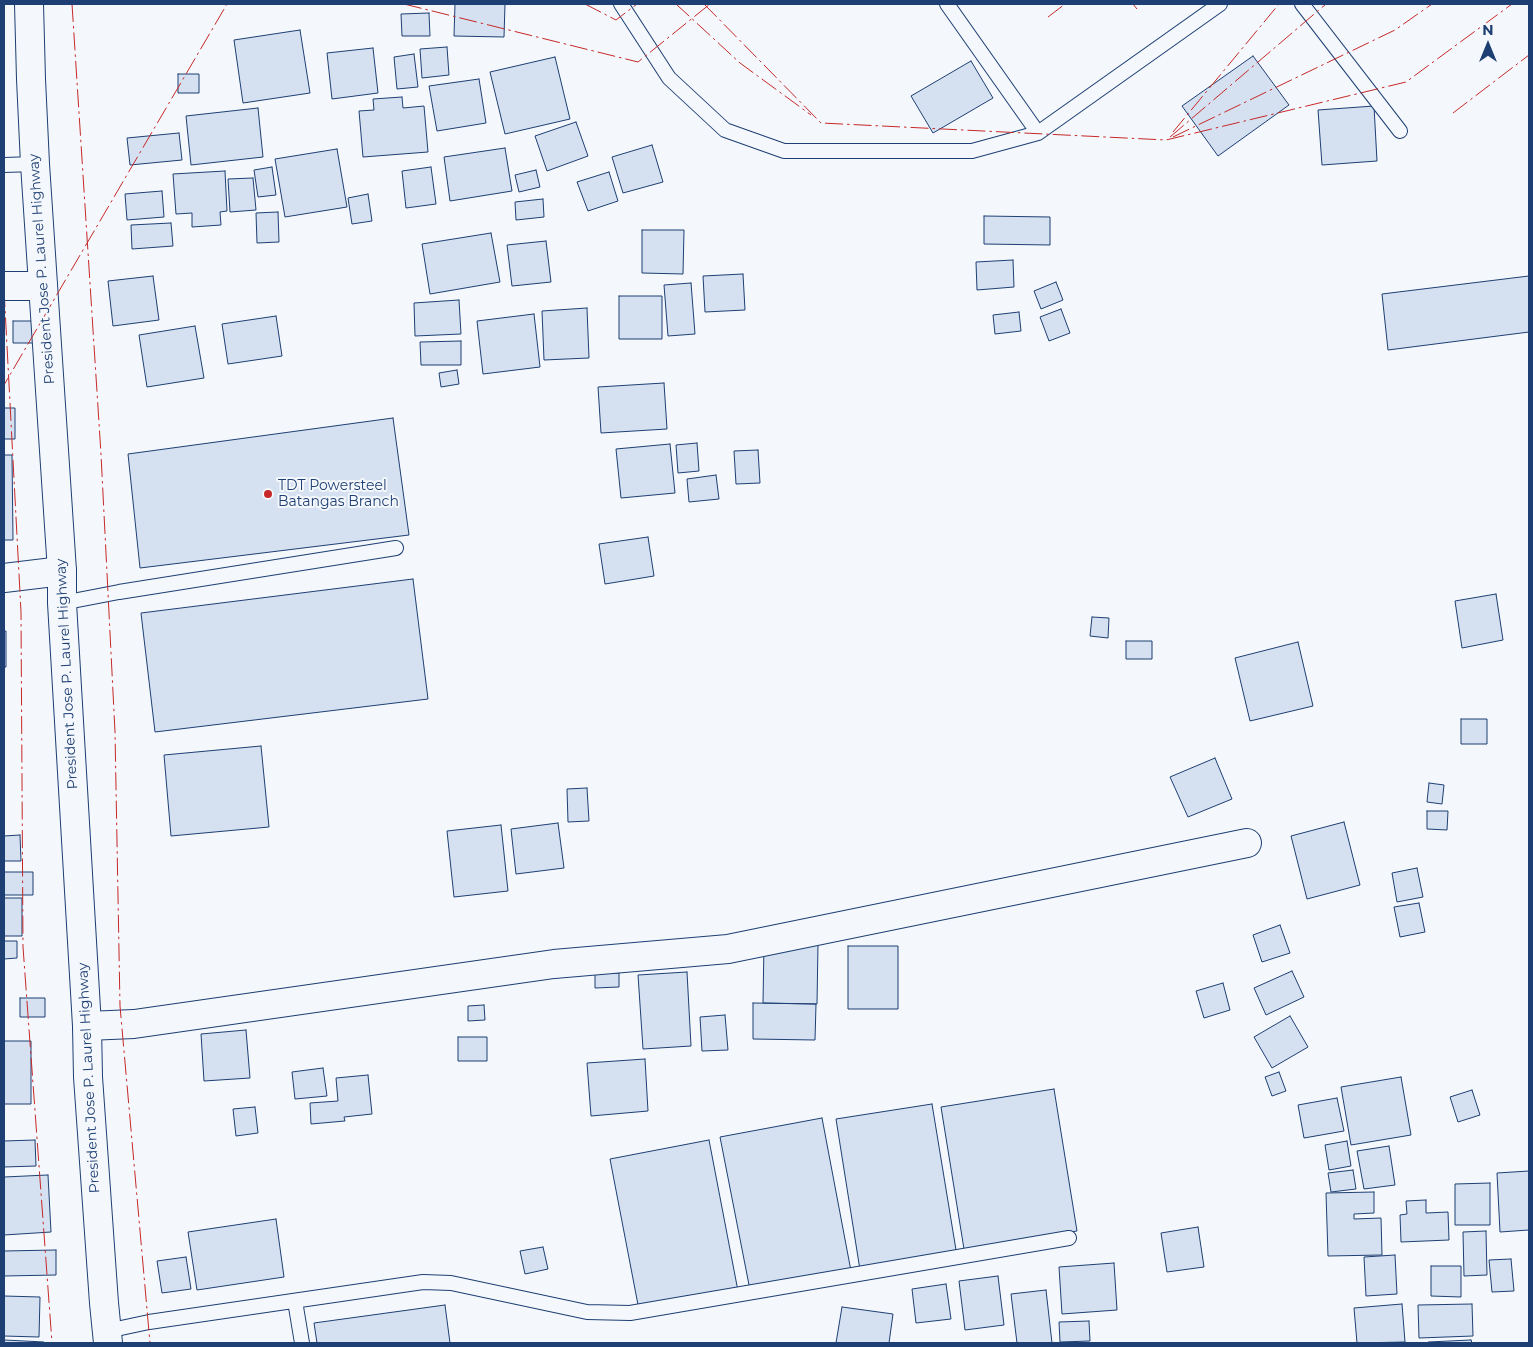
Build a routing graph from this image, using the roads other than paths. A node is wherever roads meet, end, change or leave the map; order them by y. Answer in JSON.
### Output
{"nodes":[{"id":1,"x":29,"y":4,"type":"edge"},
{"id":2,"x":621,"y":4,"type":"edge"},
{"id":3,"x":947,"y":4,"type":"edge"},
{"id":4,"x":1220,"y":4,"type":"edge"},
{"id":5,"x":1302,"y":4,"type":"edge"},
{"id":6,"x":1400,"y":131,"type":"dead end"},
{"id":7,"x":1038,"y":133,"type":"junction"},
{"id":8,"x":35,"y":164,"type":"junction"},
{"id":9,"x":4,"y":165,"type":"edge"},
{"id":10,"x":4,"y":286,"type":"edge"},
{"id":11,"x":43,"y":286,"type":"junction"},
{"id":12,"x":396,"y":548,"type":"dead end"},
{"id":13,"x":62,"y":571,"type":"junction"},
{"id":14,"x":4,"y":578,"type":"edge"},
{"id":15,"x":62,"y":603,"type":"junction"},
{"id":16,"x":1247,"y":843,"type":"dead end"},
{"id":17,"x":86,"y":1026,"type":"junction"},
{"id":18,"x":1069,"y":1238,"type":"dead end"},
{"id":19,"x":295,"y":1301,"type":"junction"},
{"id":20,"x":108,"y":1337,"type":"edge"},
{"id":21,"x":302,"y":1343,"type":"edge"}],
"edges":[{"from":1,"to":8,"type":"main road","name":"President Jose P. Laurel Highway"},
{"from":2,"to":7,"type":"lane"},
{"from":3,"to":7,"type":"lane"},
{"from":4,"to":7,"type":"lane"},
{"from":5,"to":6,"type":"lane"},
{"from":8,"to":9,"type":"lane"},
{"from":8,"to":11,"type":"main road","name":"President Jose P. Laurel Highway"},
{"from":10,"to":11,"type":"main road"},
{"from":11,"to":13,"type":"main road","name":"President Jose P. Laurel Highway"},
{"from":12,"to":15,"type":"lane"},
{"from":13,"to":14,"type":"main road"},
{"from":13,"to":15,"type":"main road","name":"President Jose P. Laurel Highway"},
{"from":15,"to":17,"type":"main road","name":"President Jose P. Laurel Highway"},
{"from":16,"to":17,"type":"main road"},
{"from":17,"to":20,"type":"main road","name":"President Jose P. Laurel Highway"},
{"from":18,"to":19,"type":"lane"},
{"from":19,"to":20,"type":"lane"},
{"from":19,"to":21,"type":"lane"}]}
